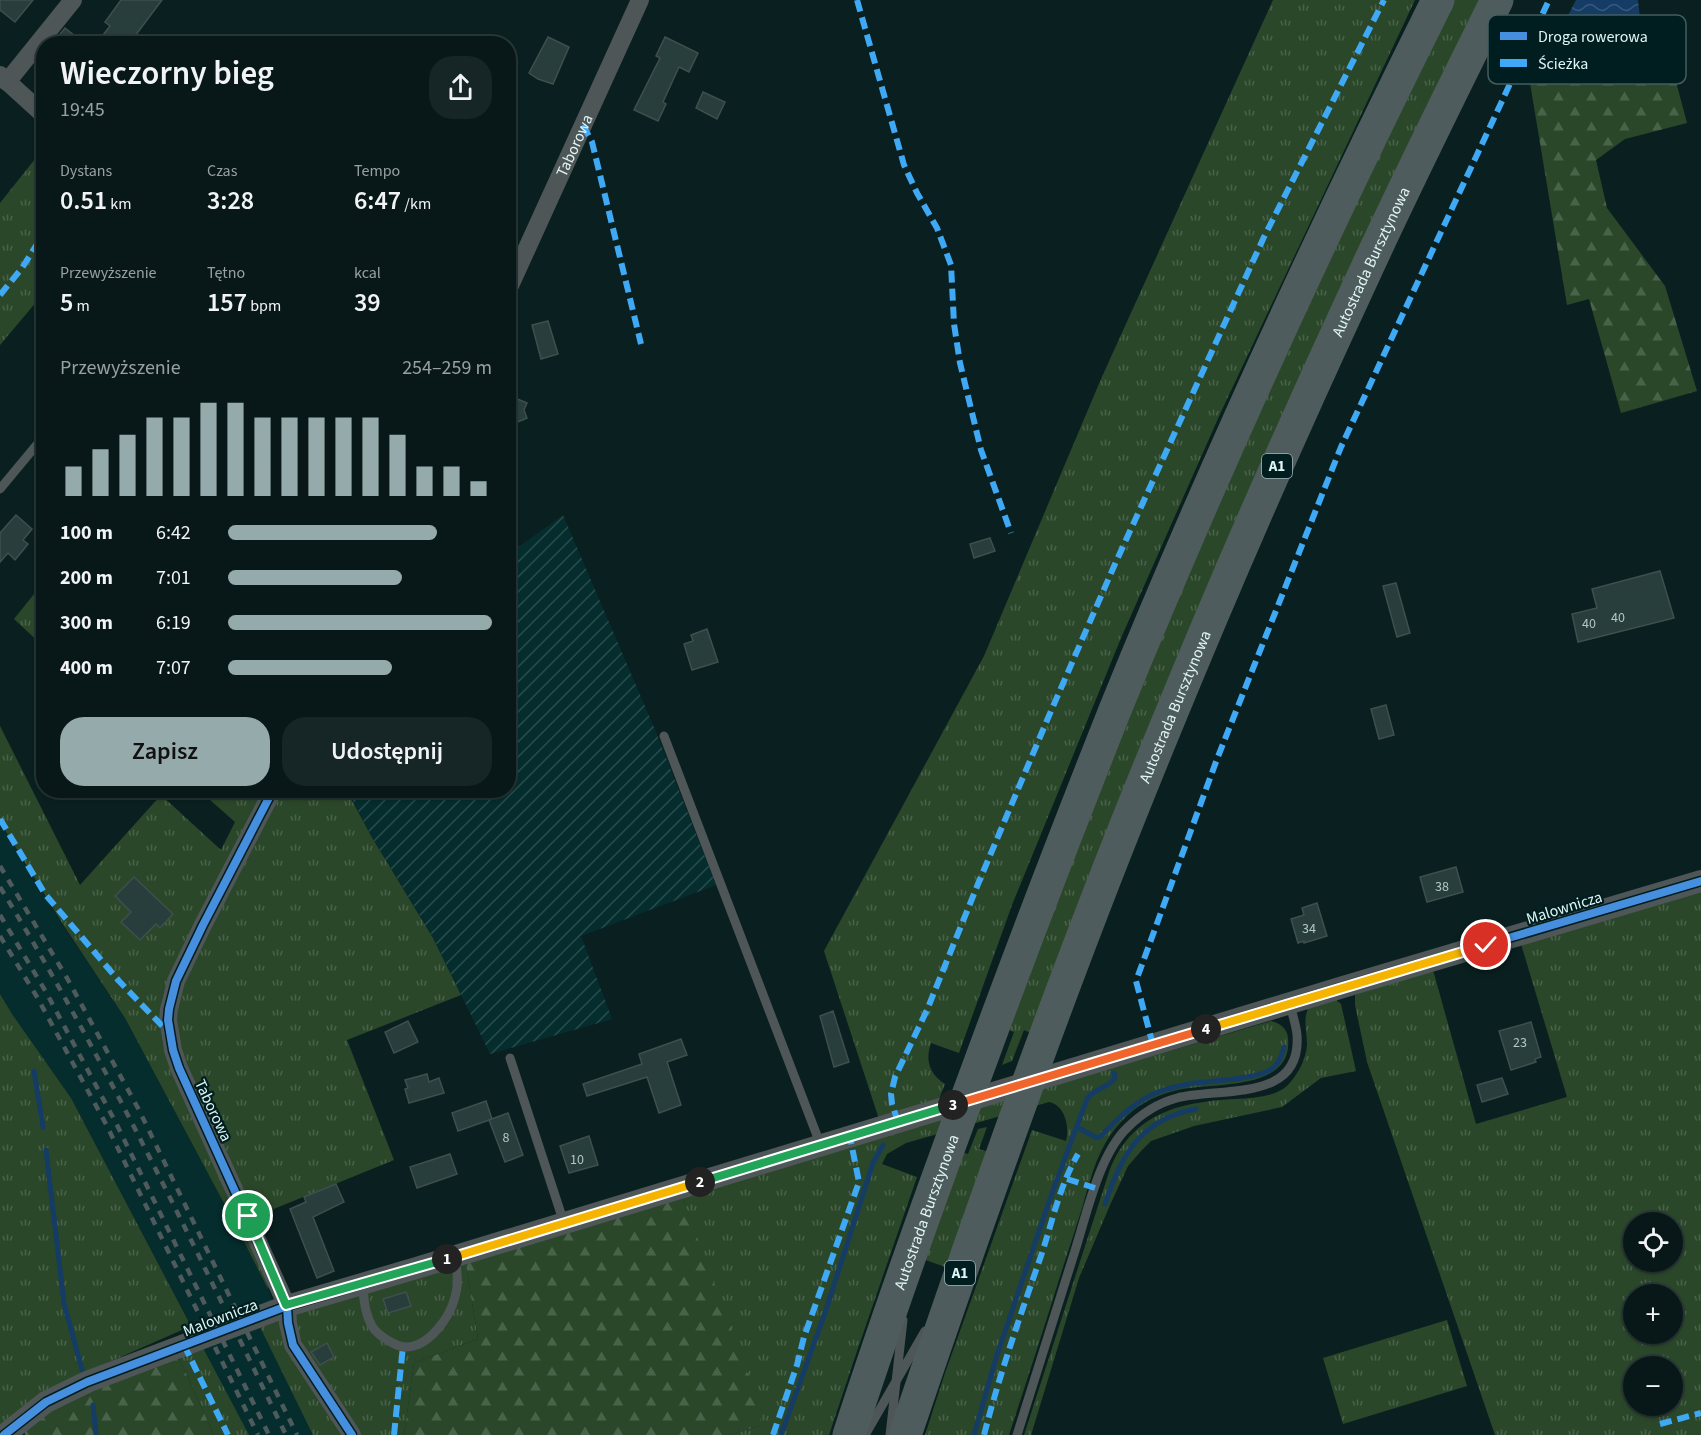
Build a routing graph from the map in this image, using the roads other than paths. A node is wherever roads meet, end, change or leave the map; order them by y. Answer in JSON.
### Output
{"nodes":[{"id":1,"x":73,"y":0,"type":"edge"},
{"id":2,"x":640,"y":0,"type":"edge"},
{"id":3,"x":1437,"y":0,"type":"edge"},
{"id":4,"x":1497,"y":0,"type":"edge"},
{"id":5,"x":1490,"y":15,"type":"edge"},
{"id":6,"x":1488,"y":19,"type":"edge"},
{"id":7,"x":40,"y":36,"type":"edge"},
{"id":8,"x":36,"y":41,"type":"edge"},
{"id":9,"x":2,"y":78,"type":"edge"},
{"id":10,"x":36,"y":108,"type":"edge"},
{"id":11,"x":516,"y":272,"type":"edge"},
{"id":12,"x":36,"y":446,"type":"edge"},
{"id":13,"x":0,"y":489,"type":"edge"},
{"id":14,"x":664,"y":736,"type":"dead end"},
{"id":15,"x":269,"y":798,"type":"edge"},
{"id":16,"x":1701,"y":881,"type":"edge"},
{"id":17,"x":1290,"y":1004,"type":"junction"},
{"id":18,"x":510,"y":1058,"type":"dead end"},
{"id":19,"x":821,"y":1146,"type":"junction"},
{"id":20,"x":564,"y":1223,"type":"junction"},
{"id":21,"x":910,"y":1252,"type":"junction"},
{"id":22,"x":455,"y":1256,"type":"junction"},
{"id":23,"x":960,"y":1271,"type":"junction"},
{"id":24,"x":362,"y":1283,"type":"junction"},
{"id":25,"x":905,"y":1299,"type":"dead end"},
{"id":26,"x":286,"y":1305,"type":"junction"},
{"id":27,"x":904,"y":1311,"type":"dead end"},
{"id":28,"x":937,"y":1311,"type":"dead end"},
{"id":29,"x":931,"y":1321,"type":"dead end"},
{"id":30,"x":896,"y":1382,"type":"junction"},
{"id":31,"x":4,"y":1435,"type":"edge"},
{"id":32,"x":352,"y":1435,"type":"edge"},
{"id":33,"x":849,"y":1435,"type":"edge"},
{"id":34,"x":865,"y":1435,"type":"edge"},
{"id":35,"x":890,"y":1435,"type":"edge"},
{"id":36,"x":905,"y":1435,"type":"edge"},
{"id":37,"x":1017,"y":1435,"type":"edge"}],
"edges":[{"from":1,"to":7,"type":"street"},
{"from":2,"to":11,"type":"street","name":"Taborowa"},
{"from":3,"to":21,"type":"highway","name":"Autostrada Bursztynowa"},
{"from":4,"to":5,"type":"highway","name":"Autostrada Bursztynowa","number":"A1"},
{"from":6,"to":23,"type":"highway","name":"Autostrada Bursztynowa","number":"A1"},
{"from":8,"to":9,"type":"street"},
{"from":9,"to":10,"type":"street"},
{"from":12,"to":13,"type":"lane"},
{"from":14,"to":19,"type":"lane"},
{"from":15,"to":26,"type":"street","name":"Taborowa"},
{"from":16,"to":17,"type":"street","name":"Malownicza"},
{"from":17,"to":19,"type":"street","name":"Malownicza"},
{"from":17,"to":37,"type":"lane"},
{"from":18,"to":20,"type":"lane"},
{"from":19,"to":20,"type":"street","name":"Malownicza"},
{"from":20,"to":22,"type":"street","name":"Malownicza"},
{"from":21,"to":25,"type":"lane"},
{"from":21,"to":33,"type":"highway","name":"Autostrada Bursztynowa"},
{"from":22,"to":24,"type":"street","name":"Malownicza"},
{"from":22,"to":24,"type":"lane"},
{"from":23,"to":28,"type":"lane"},
{"from":23,"to":36,"type":"highway","name":"Autostrada Bursztynowa","number":"A1"},
{"from":24,"to":26,"type":"street","name":"Malownicza"},
{"from":26,"to":31,"type":"street","name":"Malownicza"},
{"from":26,"to":32,"type":"street","name":"Taborowa"},
{"from":27,"to":30,"type":"lane"},
{"from":29,"to":30,"type":"lane"},
{"from":30,"to":34,"type":"lane"},
{"from":30,"to":35,"type":"lane"}]}
